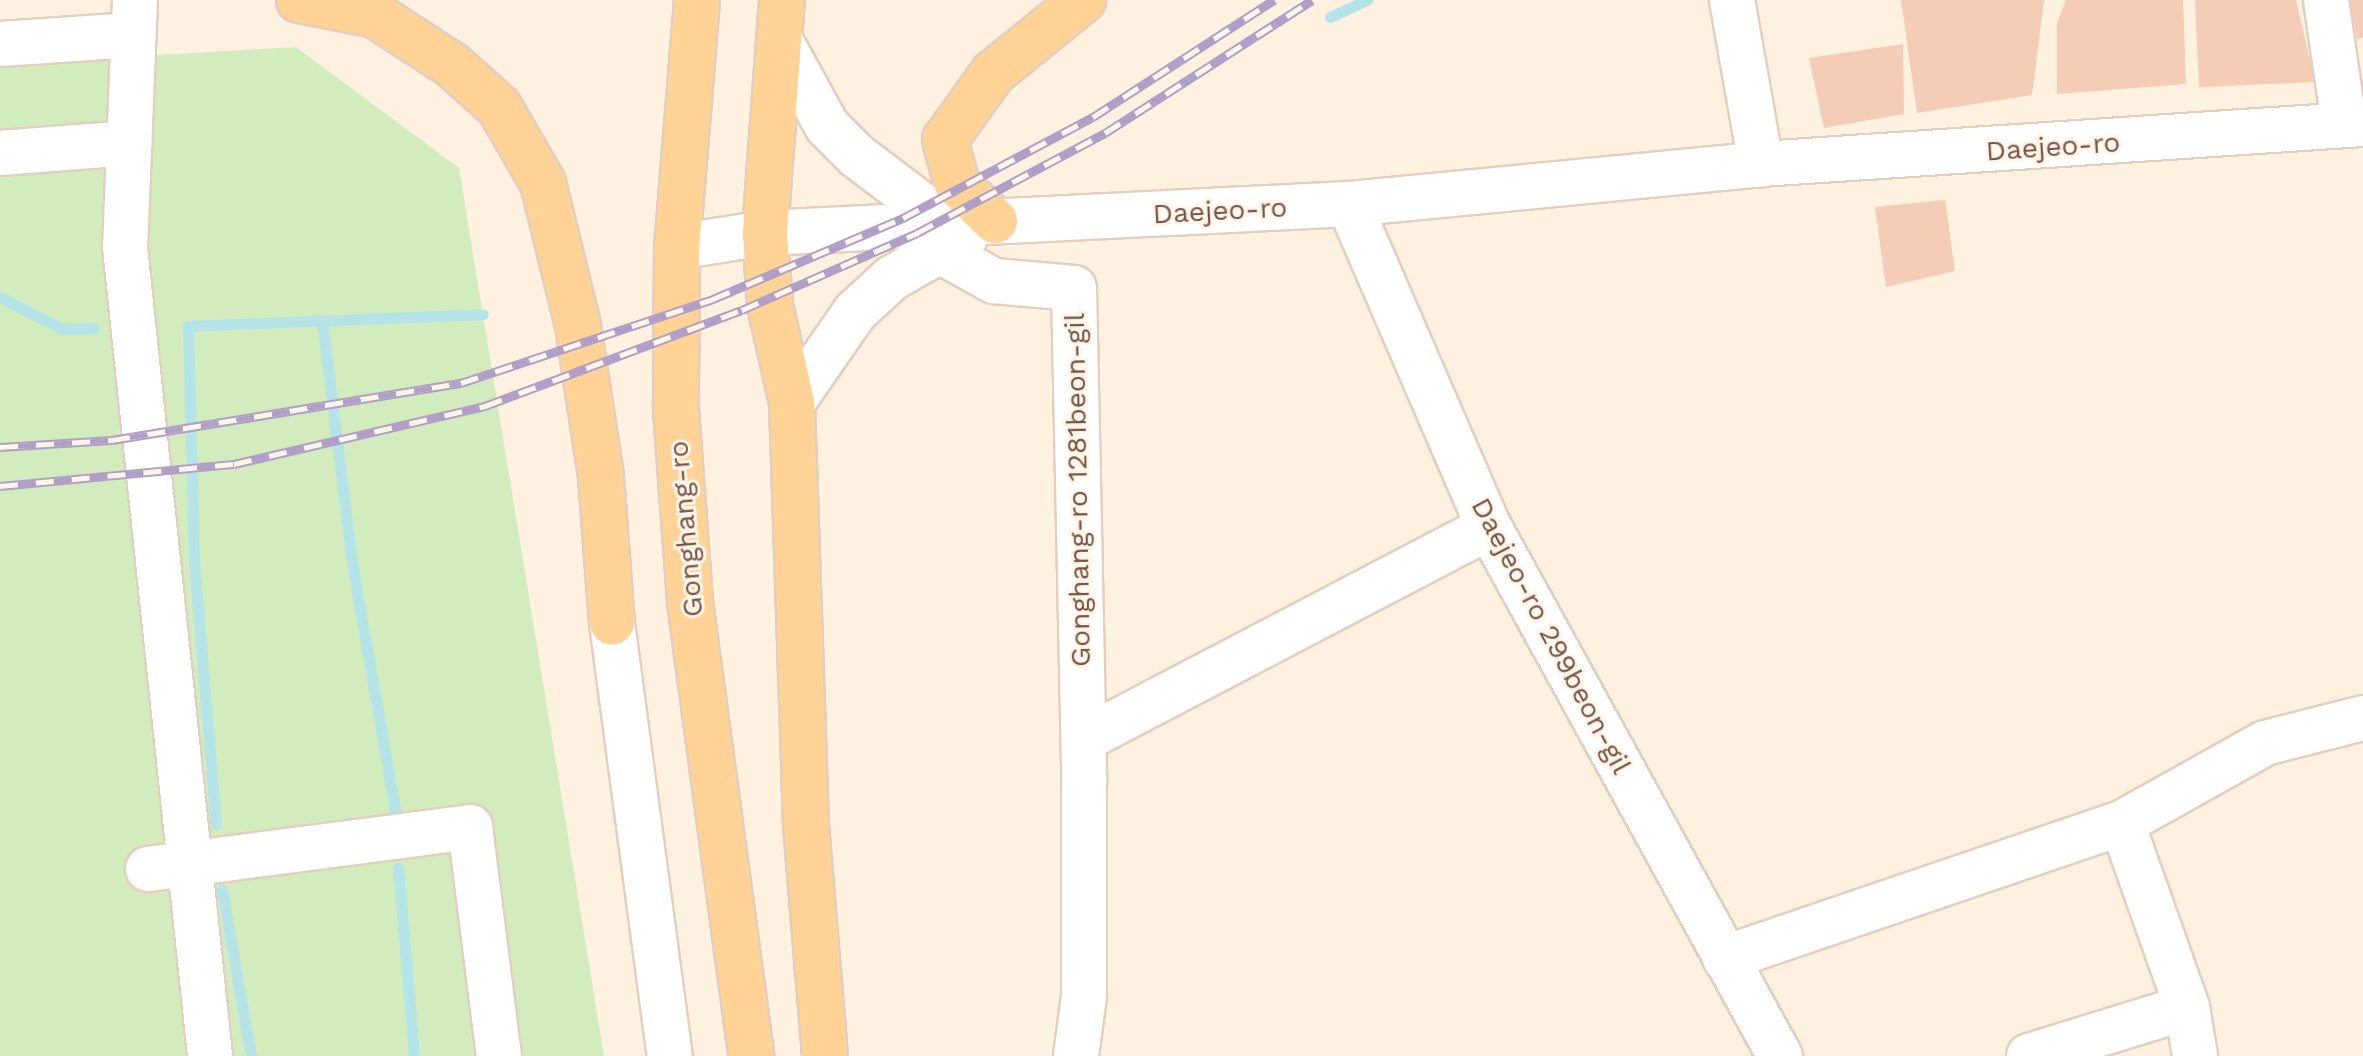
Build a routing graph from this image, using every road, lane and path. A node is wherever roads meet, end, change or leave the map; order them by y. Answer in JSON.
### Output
{"nodes":[{"id":1,"x":299,"y":0,"type":"edge"},
{"id":2,"x":697,"y":0,"type":"edge"},
{"id":3,"x":1083,"y":0,"type":"edge"},
{"id":4,"x":1732,"y":0,"type":"edge"},
{"id":5,"x":2326,"y":0,"type":"edge"},
{"id":6,"x":134,"y":18,"type":"edge"},
{"id":7,"x":782,"y":21,"type":"edge"},
{"id":8,"x":0,"y":44,"type":"edge"},
{"id":9,"x":2353,"y":124,"type":"edge"},
{"id":10,"x":130,"y":143,"type":"junction"},
{"id":11,"x":0,"y":153,"type":"edge"},
{"id":12,"x":1761,"y":164,"type":"junction"},
{"id":13,"x":1349,"y":204,"type":"junction"},
{"id":14,"x":995,"y":221,"type":"junction"},
{"id":15,"x":765,"y":233,"type":"junction"},
{"id":16,"x":944,"y":237,"type":"junction"},
{"id":17,"x":677,"y":247,"type":"junction"},
{"id":18,"x":792,"y":403,"type":"junction"},
{"id":19,"x":1489,"y":527,"type":"junction"},
{"id":20,"x":612,"y":623,"type":"joint"},
{"id":21,"x":2363,"y":718,"type":"edge"},
{"id":22,"x":1084,"y":739,"type":"junction"},
{"id":23,"x":2122,"y":823,"type":"junction"},
{"id":24,"x":167,"y":864,"type":"junction"},
{"id":25,"x":1725,"y":958,"type":"junction"},
{"id":26,"x":2187,"y":1007,"type":"junction"},
{"id":27,"x":210,"y":1056,"type":"edge"},
{"id":28,"x":499,"y":1056,"type":"edge"},
{"id":29,"x":670,"y":1056,"type":"edge"},
{"id":30,"x":751,"y":1056,"type":"edge"},
{"id":31,"x":825,"y":1056,"type":"edge"},
{"id":32,"x":1076,"y":1056,"type":"edge"},
{"id":33,"x":1780,"y":1056,"type":"edge"},
{"id":34,"x":2029,"y":1056,"type":"edge"},
{"id":35,"x":2195,"y":1056,"type":"edge"}],
"edges":[{"from":1,"to":20,"type":"main road"},
{"from":2,"to":17,"type":"main road","name":"Gonghang-ro"},
{"from":3,"to":14,"type":"main road"},
{"from":4,"to":12,"type":"street"},
{"from":5,"to":9,"type":"street","name":"Daejeo-ro"},
{"from":6,"to":8,"type":"street"},
{"from":6,"to":10,"type":"street"},
{"from":7,"to":15,"type":"main road"},
{"from":7,"to":16,"type":"street"},
{"from":9,"to":12,"type":"street","name":"Daejeo-ro"},
{"from":10,"to":11,"type":"street"},
{"from":10,"to":24,"type":"street"},
{"from":12,"to":13,"type":"street","name":"Daejeo-ro"},
{"from":13,"to":14,"type":"street","name":"Daejeo-ro"},
{"from":13,"to":19,"type":"street","name":"Daejeo-ro 299beon-gil"},
{"from":14,"to":16,"type":"street"},
{"from":15,"to":16,"type":"street"},
{"from":15,"to":17,"type":"street"},
{"from":15,"to":18,"type":"main road"},
{"from":16,"to":18,"type":"street"},
{"from":16,"to":22,"type":"street","name":"Gonghang-ro 1281beon-gil"},
{"from":17,"to":30,"type":"main road","name":"Gonghang-ro"},
{"from":18,"to":31,"type":"main road"},
{"from":19,"to":22,"type":"street"},
{"from":19,"to":25,"type":"street","name":"Daejeo-ro 299beon-gil"},
{"from":20,"to":29,"type":"street"},
{"from":21,"to":23,"type":"street"},
{"from":22,"to":32,"type":"street","name":"Gonghang-ro 1281beon-gil"},
{"from":23,"to":25,"type":"street"},
{"from":23,"to":26,"type":"street"},
{"from":24,"to":27,"type":"street"},
{"from":24,"to":28,"type":"street"},
{"from":25,"to":33,"type":"street","name":"Daejeo-ro 299beon-gil"},
{"from":26,"to":34,"type":"street"},
{"from":26,"to":35,"type":"street"}]}
